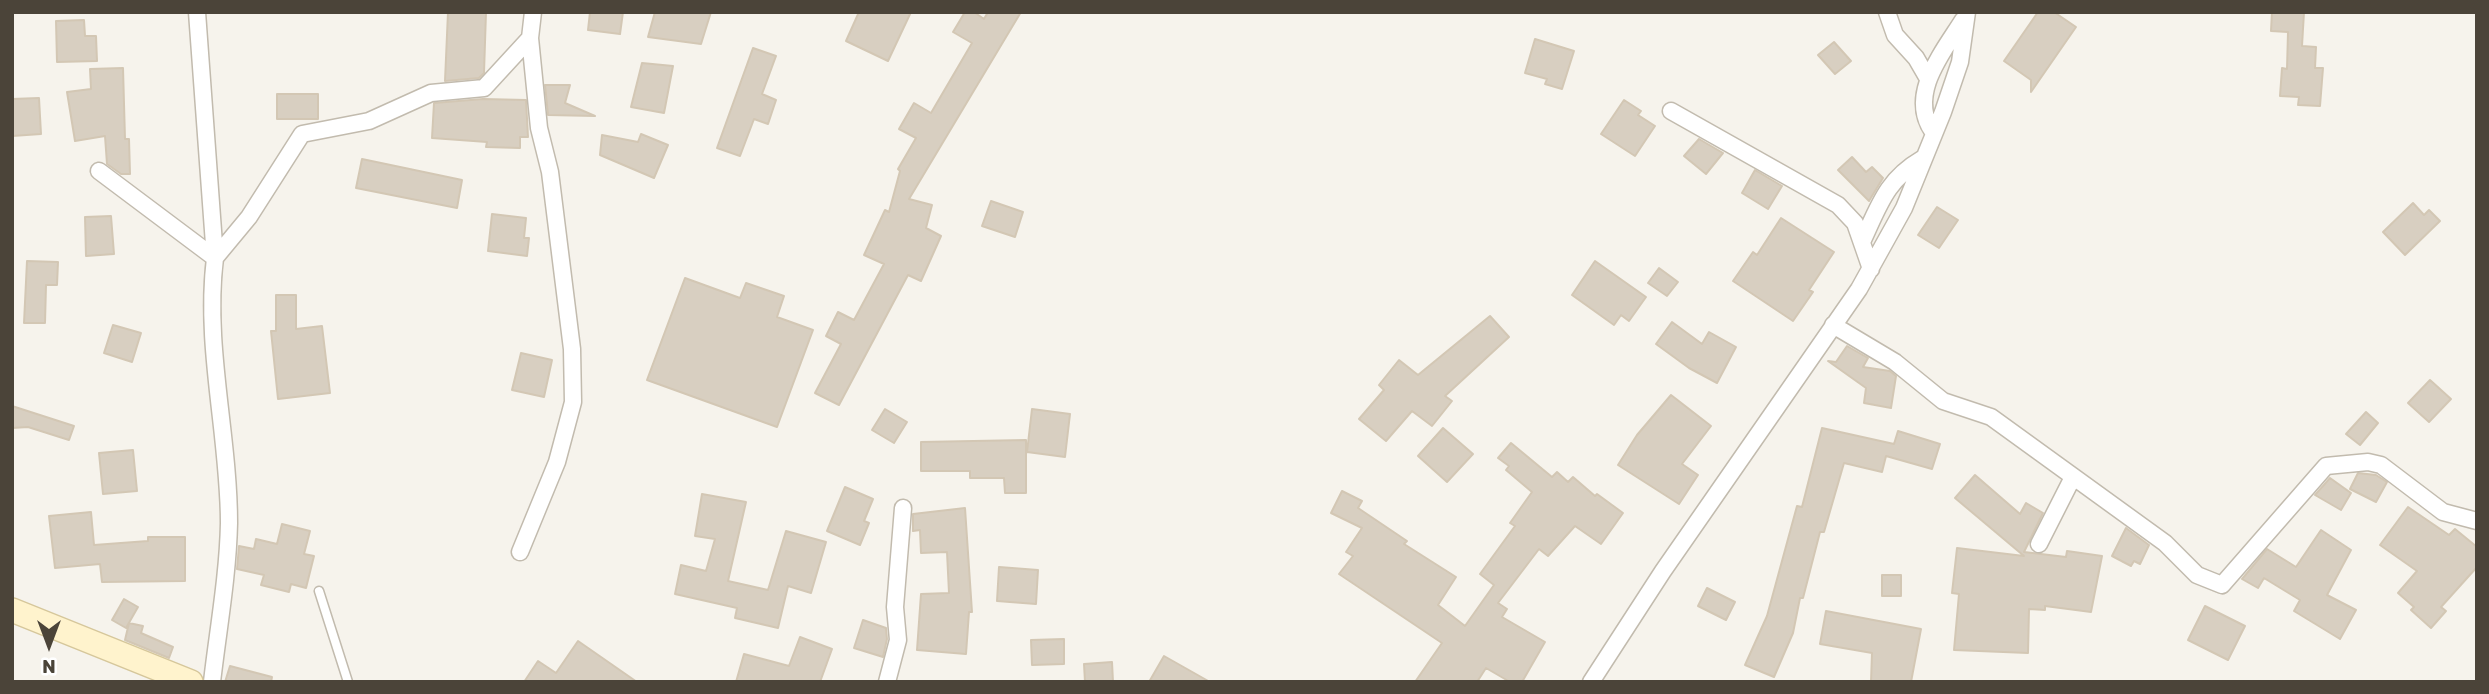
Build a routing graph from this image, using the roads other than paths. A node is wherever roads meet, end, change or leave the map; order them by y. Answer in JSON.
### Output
{"nodes":[{"id":1,"x":197,"y":12,"type":"edge"},
{"id":2,"x":533,"y":12,"type":"edge"},
{"id":3,"x":1887,"y":12,"type":"edge"},
{"id":4,"x":1967,"y":14,"type":"edge"},
{"id":5,"x":530,"y":38,"type":"junction"},
{"id":6,"x":1927,"y":77,"type":"junction"},
{"id":7,"x":1671,"y":111,"type":"dead end"},
{"id":8,"x":1933,"y":132,"type":"junction"},
{"id":9,"x":1922,"y":159,"type":"junction"},
{"id":10,"x":99,"y":171,"type":"dead end"},
{"id":11,"x":1862,"y":242,"type":"junction"},
{"id":12,"x":215,"y":258,"type":"junction"},
{"id":13,"x":1871,"y":268,"type":"junction"},
{"id":14,"x":1833,"y":325,"type":"junction"},
{"id":15,"x":2073,"y":477,"type":"junction"},
{"id":16,"x":903,"y":508,"type":"dead end"},
{"id":17,"x":2477,"y":521,"type":"edge"},
{"id":18,"x":2039,"y":544,"type":"dead end"},
{"id":19,"x":520,"y":552,"type":"dead end"},
{"id":20,"x":318,"y":591,"type":"dead end"},
{"id":21,"x":12,"y":610,"type":"edge"},
{"id":22,"x":183,"y":680,"type":"edge"},
{"id":23,"x":212,"y":682,"type":"edge"},
{"id":24,"x":348,"y":682,"type":"edge"},
{"id":25,"x":887,"y":682,"type":"edge"},
{"id":26,"x":1591,"y":682,"type":"edge"}],
"edges":[{"from":1,"to":12,"type":"street"},
{"from":2,"to":5,"type":"street"},
{"from":3,"to":6,"type":"street"},
{"from":4,"to":6,"type":"street"},
{"from":4,"to":8,"type":"street"},
{"from":5,"to":12,"type":"street"},
{"from":5,"to":19,"type":"street"},
{"from":6,"to":8,"type":"street"},
{"from":7,"to":11,"type":"street"},
{"from":8,"to":9,"type":"street"},
{"from":9,"to":11,"type":"street"},
{"from":9,"to":13,"type":"street"},
{"from":10,"to":12,"type":"street"},
{"from":11,"to":13,"type":"street"},
{"from":12,"to":23,"type":"street"},
{"from":13,"to":14,"type":"street"},
{"from":14,"to":15,"type":"street"},
{"from":14,"to":26,"type":"street"},
{"from":15,"to":17,"type":"street"},
{"from":15,"to":18,"type":"street"},
{"from":16,"to":25,"type":"street"},
{"from":20,"to":24,"type":"lane"},
{"from":21,"to":22,"type":"main road"}]}
